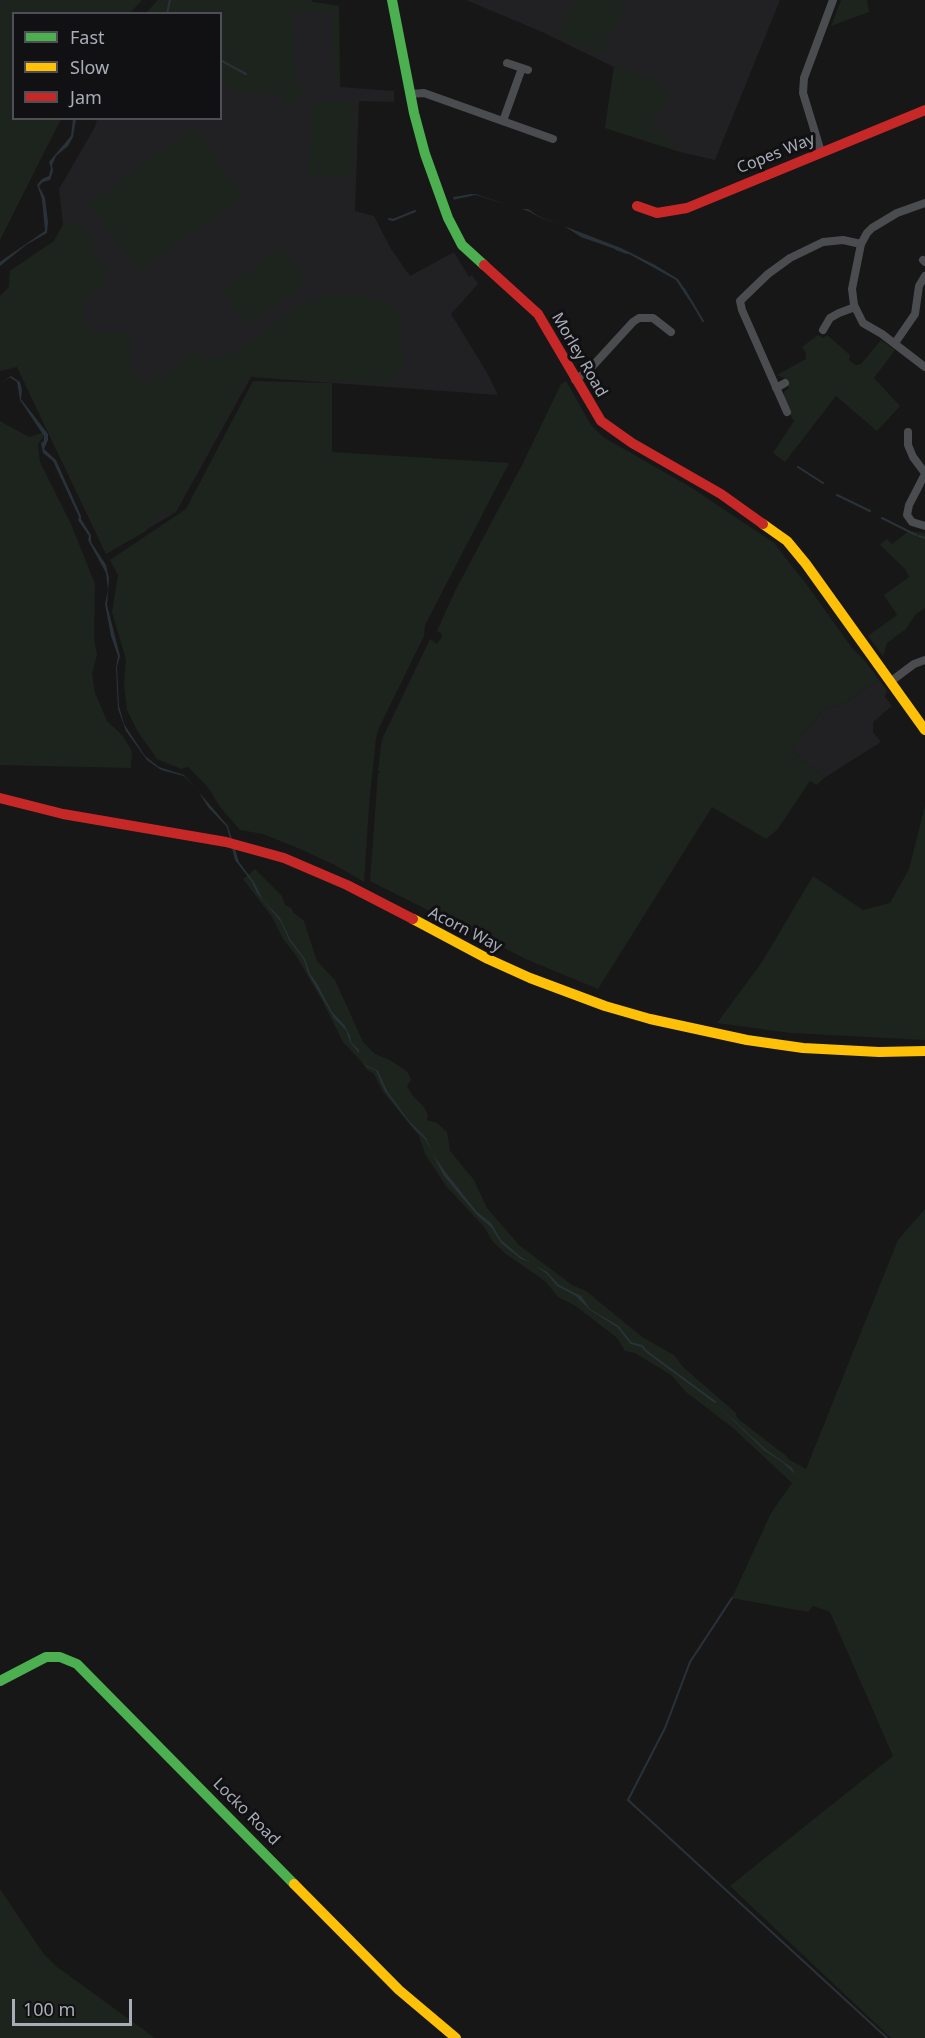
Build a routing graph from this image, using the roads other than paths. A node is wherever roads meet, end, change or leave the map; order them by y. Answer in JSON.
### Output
{"nodes":[{"id":1,"x":392,"y":0,"type":"edge"},
{"id":2,"x":833,"y":0,"type":"edge"},
{"id":3,"x":507,"y":63,"type":"dead end"},
{"id":4,"x":410,"y":94,"type":"junction"},
{"id":5,"x":925,"y":110,"type":"edge"},
{"id":6,"x":503,"y":121,"type":"junction"},
{"id":7,"x":554,"y":139,"type":"dead end"},
{"id":8,"x":821,"y":152,"type":"junction"},
{"id":9,"x":925,"y":203,"type":"edge"},
{"id":10,"x":637,"y":206,"type":"dead end"},
{"id":11,"x":861,"y":244,"type":"junction"},
{"id":12,"x":925,"y":276,"type":"edge"},
{"id":13,"x":855,"y":307,"type":"junction"},
{"id":14,"x":823,"y":330,"type":"dead end"},
{"id":15,"x":671,"y":332,"type":"dead end"},
{"id":16,"x":895,"y":343,"type":"junction"},
{"id":17,"x":925,"y":367,"type":"edge"},
{"id":18,"x":575,"y":380,"type":"junction"},
{"id":19,"x":785,"y":383,"type":"dead end"},
{"id":20,"x":776,"y":388,"type":"junction"},
{"id":21,"x":787,"y":412,"type":"dead end"},
{"id":22,"x":908,"y":432,"type":"dead end"},
{"id":23,"x":925,"y":473,"type":"edge"},
{"id":24,"x":925,"y":526,"type":"edge"},
{"id":25,"x":925,"y":660,"type":"edge"},
{"id":26,"x":890,"y":682,"type":"junction"},
{"id":27,"x":925,"y":730,"type":"edge"},
{"id":28,"x":0,"y":798,"type":"edge"},
{"id":29,"x":925,"y":1051,"type":"edge"},
{"id":30,"x":0,"y":1681,"type":"edge"},
{"id":31,"x":456,"y":2038,"type":"edge"}],
"edges":[{"from":1,"to":4,"type":"street","name":"Morley Road"},
{"from":2,"to":8,"type":"street"},
{"from":3,"to":6,"type":"street"},
{"from":4,"to":6,"type":"street"},
{"from":4,"to":18,"type":"street","name":"Morley Road"},
{"from":5,"to":8,"type":"street","name":"Copes Way"},
{"from":6,"to":7,"type":"street"},
{"from":8,"to":10,"type":"street","name":"Copes Way"},
{"from":9,"to":11,"type":"street"},
{"from":11,"to":13,"type":"street"},
{"from":11,"to":20,"type":"street"},
{"from":12,"to":16,"type":"street"},
{"from":13,"to":14,"type":"street"},
{"from":13,"to":16,"type":"street"},
{"from":15,"to":18,"type":"street"},
{"from":16,"to":17,"type":"street"},
{"from":18,"to":26,"type":"street","name":"Morley Road"},
{"from":19,"to":20,"type":"street"},
{"from":20,"to":21,"type":"street"},
{"from":22,"to":23,"type":"street"},
{"from":23,"to":24,"type":"street"},
{"from":25,"to":26,"type":"street"},
{"from":26,"to":27,"type":"street","name":"Morley Road"},
{"from":28,"to":29,"type":"street","name":"Acorn Way"},
{"from":30,"to":31,"type":"street","name":"Locko Road"}]}
